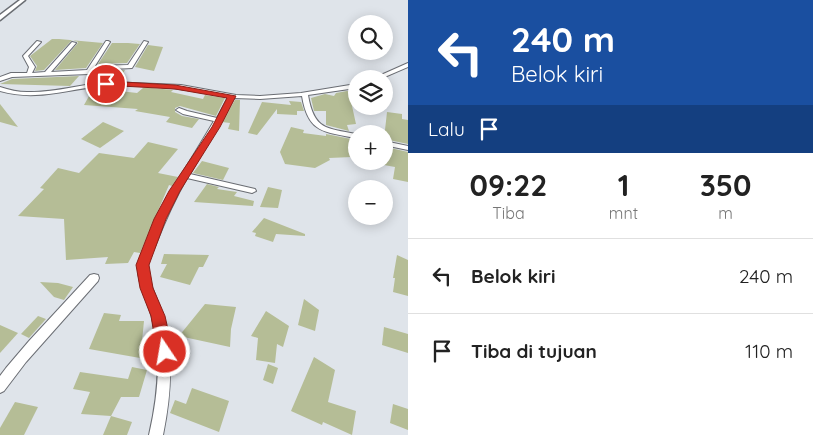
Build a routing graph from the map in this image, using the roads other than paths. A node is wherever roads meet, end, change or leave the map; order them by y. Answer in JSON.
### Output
{"nodes":[{"id":1,"x":23,"y":0,"type":"edge"},
{"id":2,"x":0,"y":18,"type":"edge"},
{"id":3,"x":38,"y":42,"type":"dead end"},
{"id":4,"x":108,"y":42,"type":"dead end"},
{"id":5,"x":146,"y":42,"type":"dead end"},
{"id":6,"x":74,"y":43,"type":"dead end"},
{"id":7,"x":408,"y":64,"type":"edge"},
{"id":8,"x":92,"y":68,"type":"junction"},
{"id":9,"x":393,"y":71,"type":"edge"},
{"id":10,"x":29,"y":74,"type":"junction"},
{"id":11,"x":47,"y":74,"type":"junction"},
{"id":12,"x":0,"y":79,"type":"edge"},
{"id":13,"x":348,"y":87,"type":"edge"},
{"id":14,"x":0,"y":89,"type":"edge"},
{"id":15,"x":305,"y":94,"type":"junction"},
{"id":16,"x":232,"y":96,"type":"junction"},
{"id":17,"x":179,"y":110,"type":"dead end"},
{"id":18,"x":219,"y":120,"type":"junction"},
{"id":19,"x":348,"y":135,"type":"edge"},
{"id":20,"x":393,"y":145,"type":"edge"},
{"id":21,"x":408,"y":148,"type":"edge"},
{"id":22,"x":185,"y":175,"type":"junction"},
{"id":23,"x":252,"y":192,"type":"dead end"},
{"id":24,"x":94,"y":278,"type":"dead end"},
{"id":25,"x":0,"y":387,"type":"edge"},
{"id":26,"x":156,"y":435,"type":"edge"}],
"edges":[{"from":1,"to":2,"type":"street"},
{"from":3,"to":10,"type":"street"},
{"from":4,"to":8,"type":"street"},
{"from":5,"to":8,"type":"street"},
{"from":6,"to":11,"type":"street"},
{"from":7,"to":9,"type":"street"},
{"from":8,"to":11,"type":"street"},
{"from":10,"to":11,"type":"street"},
{"from":10,"to":12,"type":"street"},
{"from":13,"to":15,"type":"street"},
{"from":14,"to":16,"type":"street"},
{"from":15,"to":16,"type":"street"},
{"from":15,"to":19,"type":"street"},
{"from":16,"to":18,"type":"street"},
{"from":17,"to":18,"type":"street"},
{"from":18,"to":22,"type":"street"},
{"from":20,"to":21,"type":"street"},
{"from":22,"to":23,"type":"street"},
{"from":22,"to":26,"type":"street"},
{"from":24,"to":25,"type":"street"}]}
